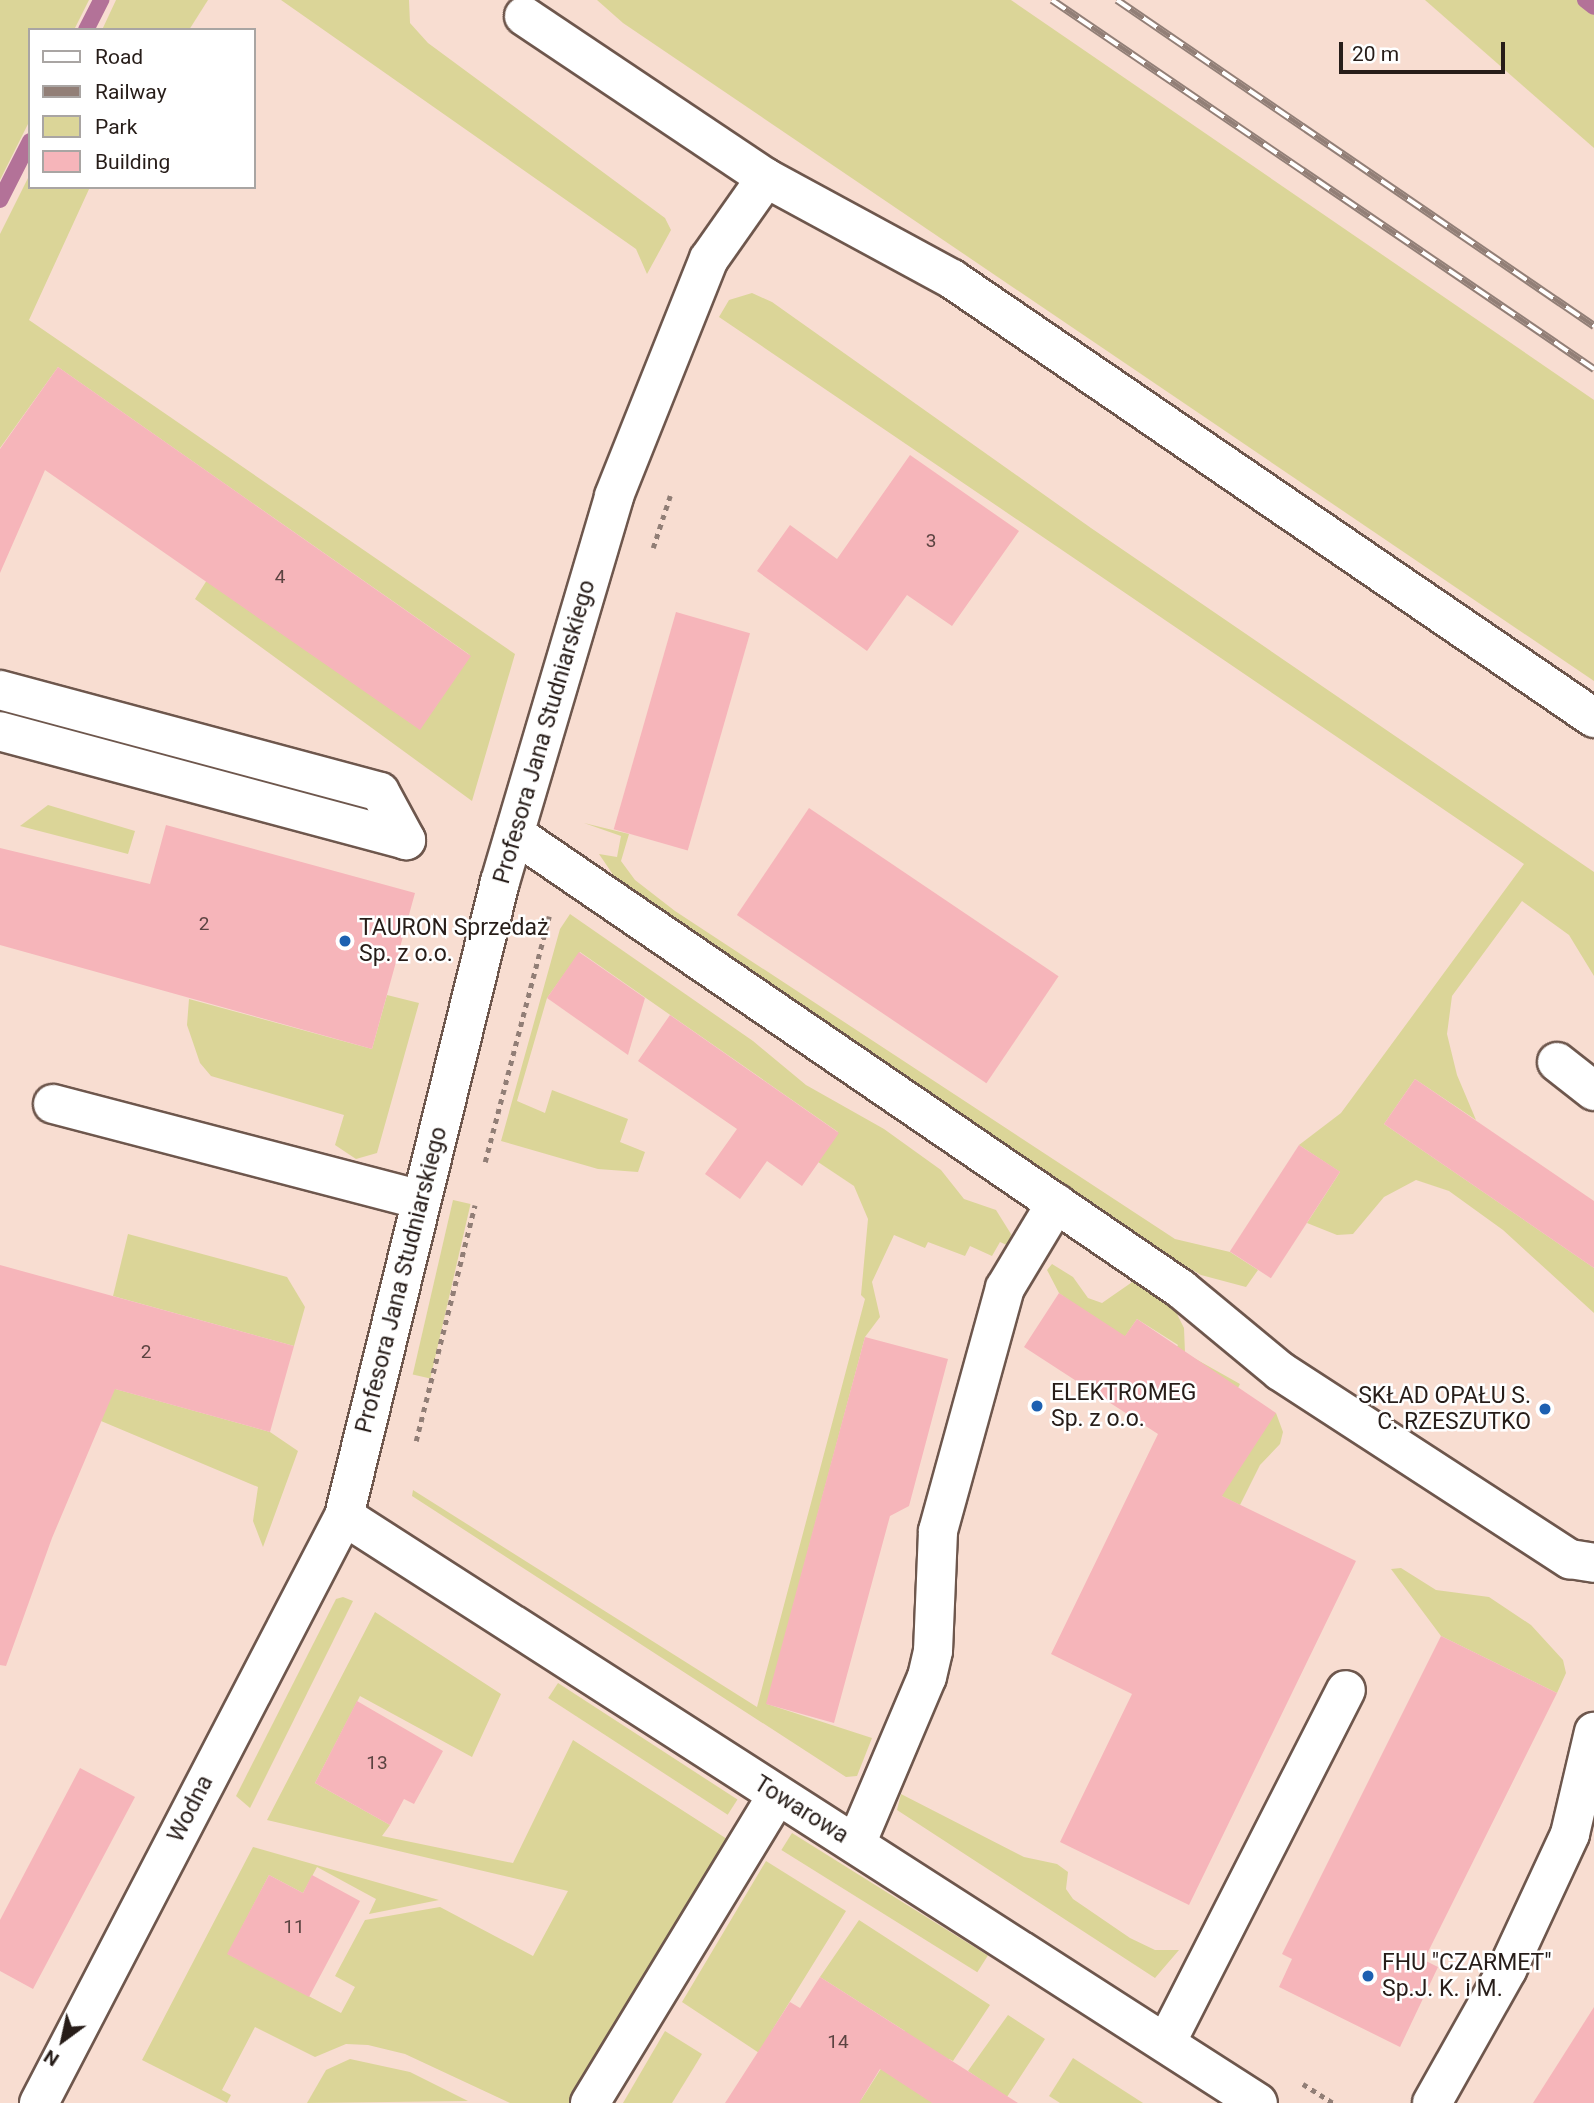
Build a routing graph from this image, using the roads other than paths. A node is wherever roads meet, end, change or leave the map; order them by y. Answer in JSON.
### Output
{"nodes":[{"id":1,"x":524,"y":16,"type":"dead end"},
{"id":2,"x":766,"y":178,"type":"junction"},
{"id":3,"x":0,"y":690,"type":"edge"},
{"id":4,"x":1594,"y":718,"type":"edge"},
{"id":5,"x":0,"y":731,"type":"edge"},
{"id":6,"x":515,"y":834,"type":"junction"},
{"id":7,"x":1557,"y":1062,"type":"dead end"},
{"id":8,"x":1594,"y":1091,"type":"edge"},
{"id":9,"x":53,"y":1104,"type":"dead end"},
{"id":10,"x":421,"y":1200,"type":"junction"},
{"id":11,"x":1056,"y":1203,"type":"junction"},
{"id":12,"x":344,"y":1516,"type":"junction"},
{"id":13,"x":1594,"y":1563,"type":"edge"},
{"id":14,"x":1346,"y":1690,"type":"dead end"},
{"id":15,"x":1594,"y":1732,"type":"edge"},
{"id":16,"x":777,"y":1795,"type":"junction"},
{"id":17,"x":856,"y":1844,"type":"junction"},
{"id":18,"x":1166,"y":2043,"type":"junction"},
{"id":19,"x":39,"y":2103,"type":"edge"},
{"id":20,"x":590,"y":2103,"type":"edge"},
{"id":21,"x":1258,"y":2103,"type":"edge"},
{"id":22,"x":1432,"y":2103,"type":"edge"}],
"edges":[{"from":1,"to":2,"type":"street"},
{"from":2,"to":4,"type":"street"},
{"from":2,"to":6,"type":"street","name":"Profesora Jana Studniarskiego"},
{"from":3,"to":5,"type":"street"},
{"from":6,"to":10,"type":"street","name":"Profesora Jana Studniarskiego"},
{"from":6,"to":11,"type":"street"},
{"from":7,"to":8,"type":"street"},
{"from":9,"to":10,"type":"street"},
{"from":10,"to":12,"type":"street","name":"Profesora Jana Studniarskiego"},
{"from":11,"to":13,"type":"street"},
{"from":11,"to":17,"type":"street"},
{"from":12,"to":16,"type":"street","name":"Towarowa"},
{"from":12,"to":19,"type":"street","name":"Wodna"},
{"from":14,"to":18,"type":"street"},
{"from":15,"to":22,"type":"street"},
{"from":16,"to":17,"type":"street","name":"Towarowa"},
{"from":16,"to":20,"type":"street"},
{"from":17,"to":18,"type":"street","name":"Towarowa"},
{"from":18,"to":21,"type":"street","name":"Towarowa"}]}
